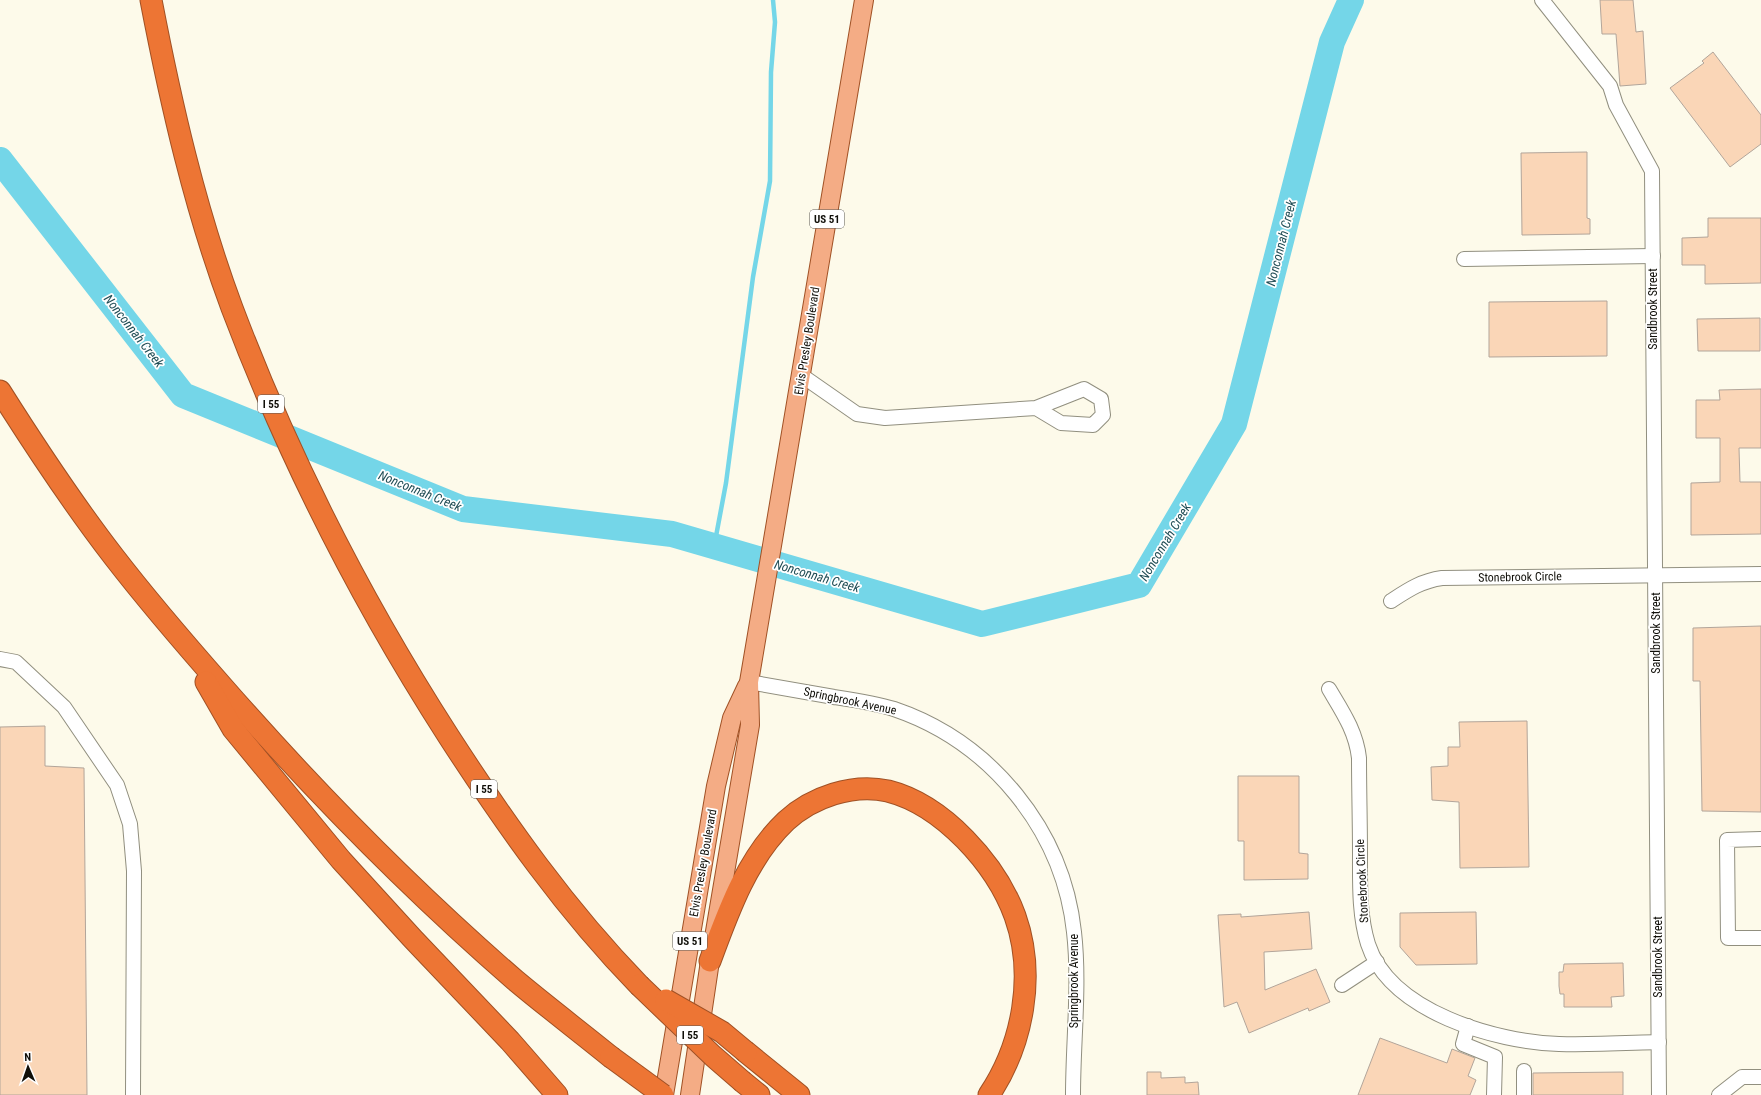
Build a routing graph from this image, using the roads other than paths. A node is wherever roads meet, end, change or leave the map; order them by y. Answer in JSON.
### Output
{"nodes":[{"id":1,"x":152,"y":0,"type":"edge"},
{"id":2,"x":864,"y":0,"type":"edge"},
{"id":3,"x":1542,"y":0,"type":"edge"},
{"id":4,"x":1653,"y":256,"type":"junction"},
{"id":5,"x":1464,"y":259,"type":"dead end"},
{"id":6,"x":801,"y":375,"type":"junction"},
{"id":7,"x":0,"y":391,"type":"edge"},
{"id":8,"x":1036,"y":408,"type":"dead end"},
{"id":9,"x":1655,"y":574,"type":"junction"},
{"id":10,"x":1761,"y":574,"type":"edge"},
{"id":11,"x":1390,"y":601,"type":"dead end"},
{"id":12,"x":184,"y":643,"type":"junction"},
{"id":13,"x":0,"y":659,"type":"edge"},
{"id":14,"x":749,"y":682,"type":"junction"},
{"id":15,"x":1329,"y":689,"type":"dead end"},
{"id":16,"x":1761,"y":839,"type":"edge"},
{"id":17,"x":1761,"y":938,"type":"edge"},
{"id":18,"x":710,"y":962,"type":"junction"},
{"id":19,"x":1376,"y":962,"type":"junction"},
{"id":20,"x":639,"y":985,"type":"junction"},
{"id":21,"x":1342,"y":985,"type":"dead end"},
{"id":22,"x":1468,"y":1026,"type":"junction"},
{"id":23,"x":1659,"y":1042,"type":"junction"},
{"id":24,"x":670,"y":1060,"type":"junction"},
{"id":25,"x":1524,"y":1071,"type":"dead end"},
{"id":26,"x":1761,"y":1077,"type":"edge"},
{"id":27,"x":133,"y":1095,"type":"edge"},
{"id":28,"x":557,"y":1095,"type":"edge"},
{"id":29,"x":656,"y":1095,"type":"edge"},
{"id":30,"x":664,"y":1095,"type":"edge"},
{"id":31,"x":690,"y":1095,"type":"edge"},
{"id":32,"x":759,"y":1095,"type":"edge"},
{"id":33,"x":799,"y":1095,"type":"edge"},
{"id":34,"x":990,"y":1095,"type":"edge"},
{"id":35,"x":1073,"y":1095,"type":"edge"},
{"id":36,"x":1494,"y":1095,"type":"edge"},
{"id":37,"x":1524,"y":1095,"type":"edge"},
{"id":38,"x":1659,"y":1095,"type":"edge"},
{"id":39,"x":1719,"y":1095,"type":"edge"}],
"edges":[{"from":1,"to":20,"type":"highway","number":"I 55"},
{"from":2,"to":6,"type":"main road","name":"Elvis Presley Boulevard","number":"US 51"},
{"from":3,"to":4,"type":"street","name":"Sandbrook Street"},
{"from":4,"to":5,"type":"street"},
{"from":4,"to":9,"type":"street","name":"Sandbrook Street"},
{"from":6,"to":8,"type":"street"},
{"from":6,"to":14,"type":"main road","name":"Elvis Presley Boulevard","number":"US 51"},
{"from":7,"to":12,"type":"highway"},
{"from":9,"to":10,"type":"street","name":"Stonebrook Circle"},
{"from":9,"to":11,"type":"street","name":"Stonebrook Circle"},
{"from":9,"to":23,"type":"street","name":"Sandbrook Street"},
{"from":12,"to":28,"type":"highway"},
{"from":12,"to":30,"type":"highway","bridge":true},
{"from":13,"to":27,"type":"street"},
{"from":14,"to":18,"type":"main road","name":"Elvis Presley Boulevard","number":"US 51"},
{"from":14,"to":24,"type":"main road","name":"Elvis Presley Boulevard","number":"US 51"},
{"from":14,"to":35,"type":"street","name":"Springbrook Avenue"},
{"from":15,"to":19,"type":"street","name":"Stonebrook Circle"},
{"from":16,"to":17,"type":"street"},
{"from":18,"to":31,"type":"main road","name":"Elvis Presley Boulevard","number":"US 51"},
{"from":18,"to":34,"type":"highway"},
{"from":19,"to":21,"type":"street"},
{"from":19,"to":22,"type":"street","name":"Stonebrook Circle"},
{"from":20,"to":32,"type":"highway","number":"I 55","bridge":true},
{"from":20,"to":33,"type":"highway","bridge":true},
{"from":22,"to":23,"type":"street","name":"Stonebrook Circle"},
{"from":22,"to":36,"type":"street"},
{"from":23,"to":38,"type":"street","name":"Sandbrook Street"},
{"from":24,"to":29,"type":"main road"},
{"from":24,"to":30,"type":"main road","name":"Elvis Presley Boulevard","number":"US 51"},
{"from":25,"to":37,"type":"street"},
{"from":26,"to":39,"type":"street"}]}
